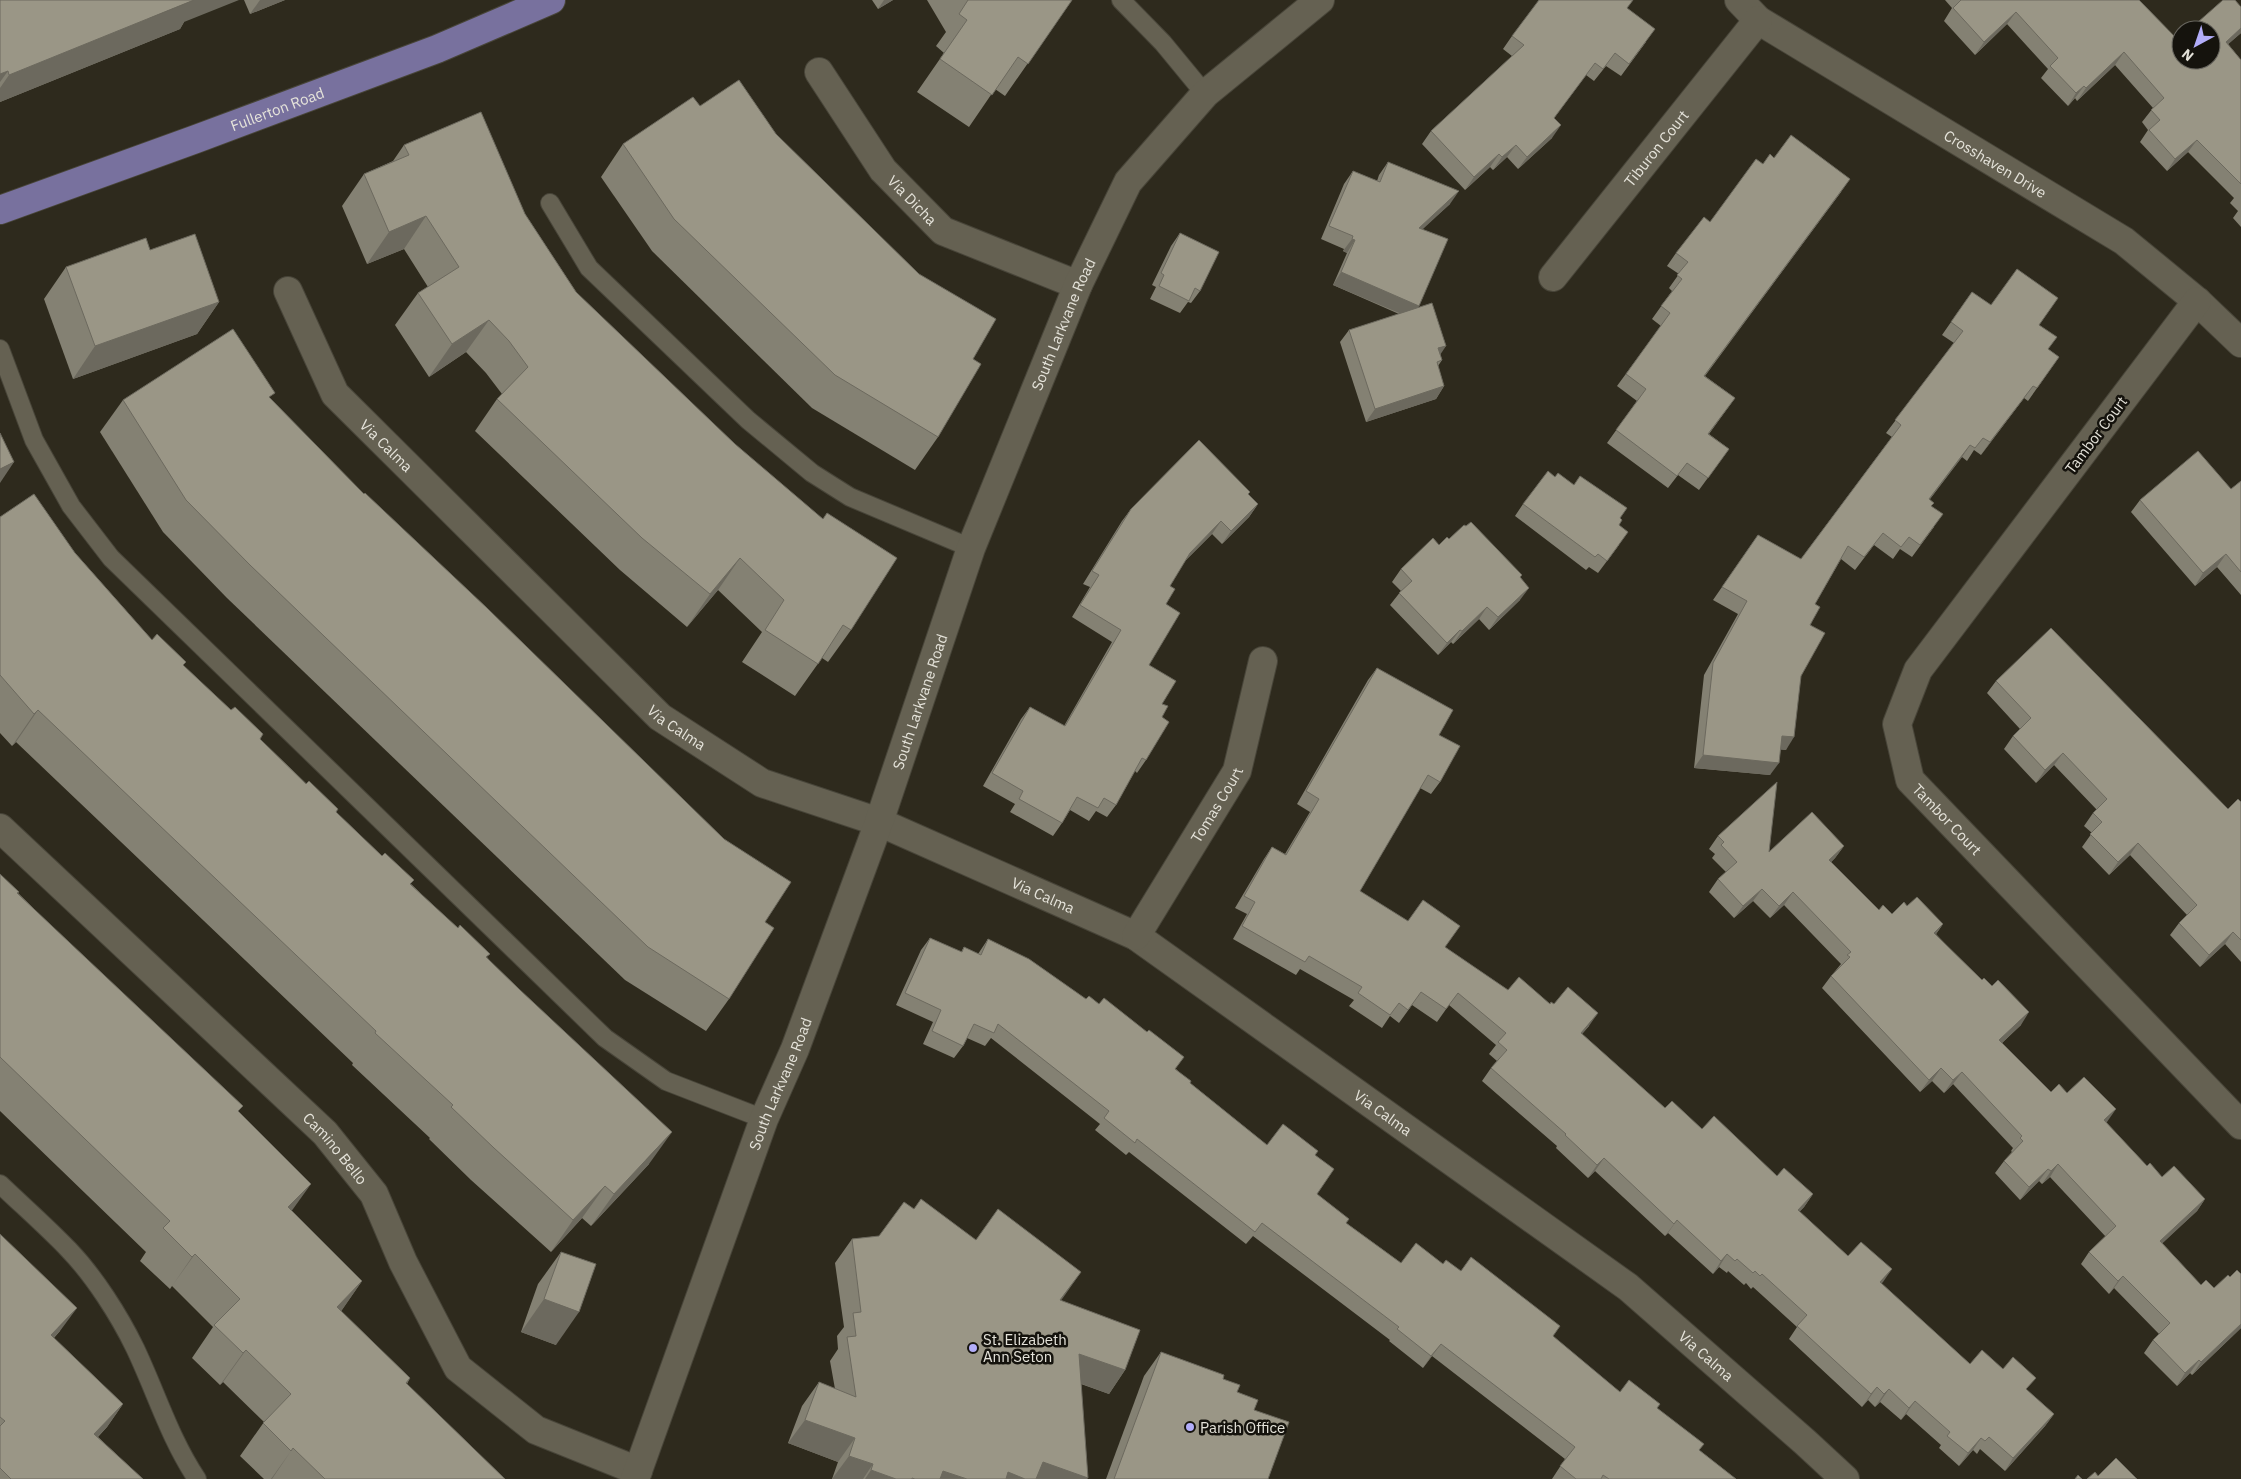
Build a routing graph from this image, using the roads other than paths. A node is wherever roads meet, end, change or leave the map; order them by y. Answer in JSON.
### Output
{"nodes":[{"id":1,"x":551,"y":0,"type":"edge"},
{"id":2,"x":1121,"y":0,"type":"edge"},
{"id":3,"x":1320,"y":0,"type":"edge"},
{"id":4,"x":1739,"y":0,"type":"edge"},
{"id":5,"x":1758,"y":20,"type":"junction"},
{"id":6,"x":820,"y":72,"type":"dead end"},
{"id":7,"x":1205,"y":94,"type":"junction"},
{"id":8,"x":550,"y":203,"type":"dead end"},
{"id":9,"x":0,"y":210,"type":"edge"},
{"id":10,"x":1554,"y":277,"type":"dead end"},
{"id":11,"x":1078,"y":285,"type":"junction"},
{"id":12,"x":288,"y":291,"type":"dead end"},
{"id":13,"x":2197,"y":301,"type":"junction"},
{"id":14,"x":2241,"y":343,"type":"edge"},
{"id":15,"x":0,"y":349,"type":"edge"},
{"id":16,"x":971,"y":548,"type":"junction"},
{"id":17,"x":1263,"y":661,"type":"dead end"},
{"id":18,"x":879,"y":822,"type":"junction"},
{"id":19,"x":0,"y":828,"type":"edge"},
{"id":20,"x":1136,"y":936,"type":"junction"},
{"id":21,"x":764,"y":1119,"type":"junction"},
{"id":22,"x":2241,"y":1125,"type":"edge"},
{"id":23,"x":0,"y":1184,"type":"edge"},
{"id":24,"x":637,"y":1475,"type":"edge"},
{"id":25,"x":197,"y":1479,"type":"edge"},
{"id":26,"x":1845,"y":1479,"type":"edge"}],
"edges":[{"from":1,"to":9,"type":"main road","name":"Fullerton Road"},
{"from":2,"to":7,"type":"lane"},
{"from":3,"to":7,"type":"street","name":"South Larkvane Road"},
{"from":4,"to":5,"type":"street","name":"Crosshaven Drive"},
{"from":5,"to":10,"type":"street","name":"Tiburon Court"},
{"from":5,"to":13,"type":"street","name":"Crosshaven Drive"},
{"from":6,"to":11,"type":"street","name":"Via Dicha"},
{"from":7,"to":11,"type":"street","name":"South Larkvane Road"},
{"from":8,"to":16,"type":"lane"},
{"from":11,"to":16,"type":"street","name":"South Larkvane Road"},
{"from":12,"to":18,"type":"street","name":"Via Calma"},
{"from":13,"to":14,"type":"street","name":"Crosshaven Drive"},
{"from":13,"to":22,"type":"street","name":"Tambor Court"},
{"from":15,"to":21,"type":"lane"},
{"from":16,"to":18,"type":"street","name":"South Larkvane Road"},
{"from":17,"to":20,"type":"street","name":"Tomas Court"},
{"from":18,"to":20,"type":"street","name":"Via Calma"},
{"from":18,"to":21,"type":"street","name":"South Larkvane Road"},
{"from":19,"to":24,"type":"street","name":"Camino Bello"},
{"from":20,"to":26,"type":"street","name":"Via Calma"},
{"from":21,"to":24,"type":"street","name":"South Larkvane Road"},
{"from":23,"to":25,"type":"lane"}]}
